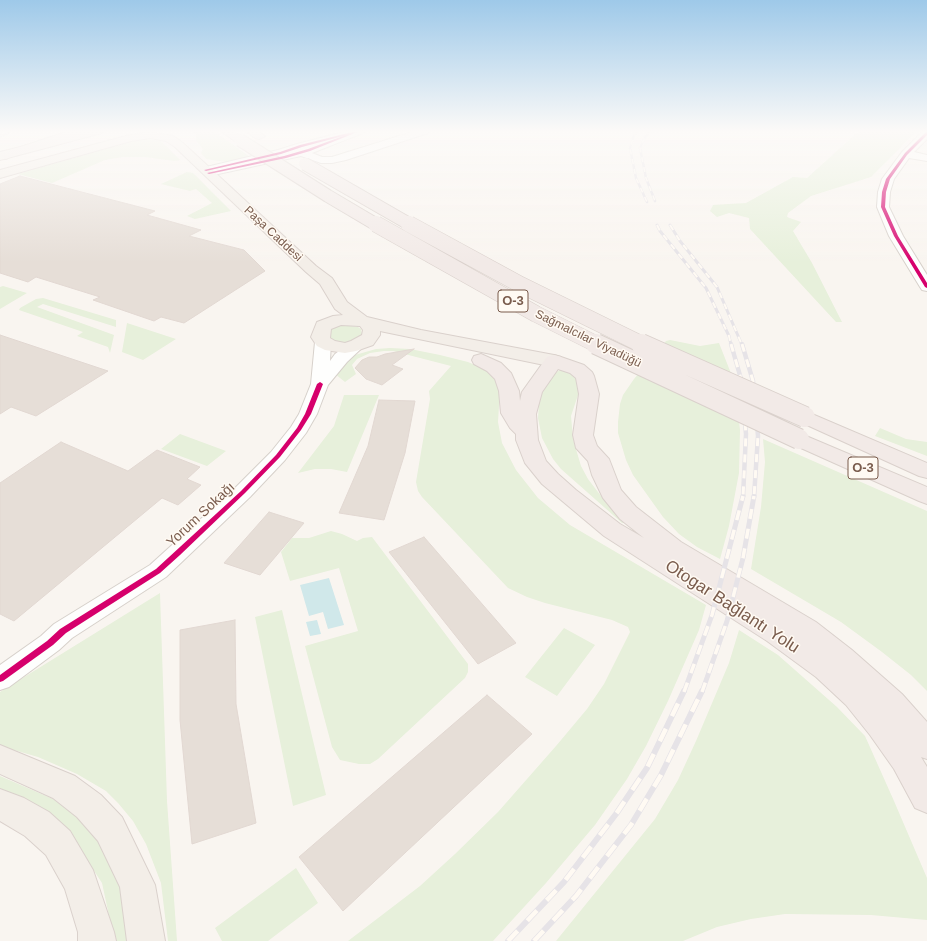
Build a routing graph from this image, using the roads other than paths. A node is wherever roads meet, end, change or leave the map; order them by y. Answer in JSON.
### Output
{"nodes":[{"id":1,"x":211,"y":175,"type":"edge"},
{"id":2,"x":306,"y":175,"type":"edge"},
{"id":3,"x":319,"y":175,"type":"edge"},
{"id":4,"x":891,"y":175,"type":"edge"},
{"id":5,"x":311,"y":269,"type":"junction"},
{"id":6,"x":927,"y":287,"type":"edge"},
{"id":7,"x":363,"y":321,"type":"junction"},
{"id":8,"x":327,"y":324,"type":"junction"},
{"id":9,"x":323,"y":342,"type":"junction"},
{"id":10,"x":358,"y":345,"type":"junction"},
{"id":11,"x":481,"y":360,"type":"joint"},
{"id":12,"x":554,"y":361,"type":"junction"},
{"id":13,"x":320,"y":384,"type":"junction"},
{"id":14,"x":526,"y":432,"type":"junction"},
{"id":15,"x":927,"y":471,"type":"edge"},
{"id":16,"x":927,"y":496,"type":"edge"},
{"id":17,"x":63,"y":631,"type":"junction"},
{"id":18,"x":0,"y":666,"type":"edge"},
{"id":19,"x":0,"y":679,"type":"edge"},
{"id":20,"x":927,"y":745,"type":"edge"},
{"id":21,"x":0,"y":759,"type":"edge"},
{"id":22,"x":927,"y":797,"type":"edge"},
{"id":23,"x":0,"y":805,"type":"edge"},
{"id":24,"x":97,"y":941,"type":"edge"},
{"id":25,"x":146,"y":941,"type":"edge"}],
"edges":[{"from":1,"to":5,"type":"main road","name":"Paşa Caddesi"},
{"from":2,"to":16,"type":"highway","name":"Sağmalcılar Viyadüğü","number":"O-3","bridge":true},
{"from":3,"to":15,"type":"highway","name":"Sağmalcılar Viyadüğü","number":"O-3","bridge":true},
{"from":4,"to":6,"type":"street"},
{"from":5,"to":7,"type":"main road","name":"Paşa Caddesi"},
{"from":5,"to":8,"type":"main road","name":"Paşa Caddesi"},
{"from":7,"to":8,"type":"main road"},
{"from":7,"to":10,"type":"main road"},
{"from":7,"to":12,"type":"main road"},
{"from":8,"to":9,"type":"main road"},
{"from":9,"to":10,"type":"main road"},
{"from":9,"to":13,"type":"street","name":"Yorum Sokağı"},
{"from":10,"to":11,"type":"main road"},
{"from":10,"to":13,"type":"street","name":"Yorum Sokağı"},
{"from":11,"to":14,"type":"highway"},
{"from":12,"to":14,"type":"highway"},
{"from":12,"to":20,"type":"highway","name":"Otogar Bağlantı Yolu"},
{"from":13,"to":17,"type":"street","name":"Yorum Sokağı"},
{"from":14,"to":22,"type":"highway","name":"Otogar Bağlantı Yolu"},
{"from":17,"to":18,"type":"street"},
{"from":17,"to":19,"type":"street"},
{"from":21,"to":25,"type":"main road"},
{"from":23,"to":24,"type":"main road"}]}
